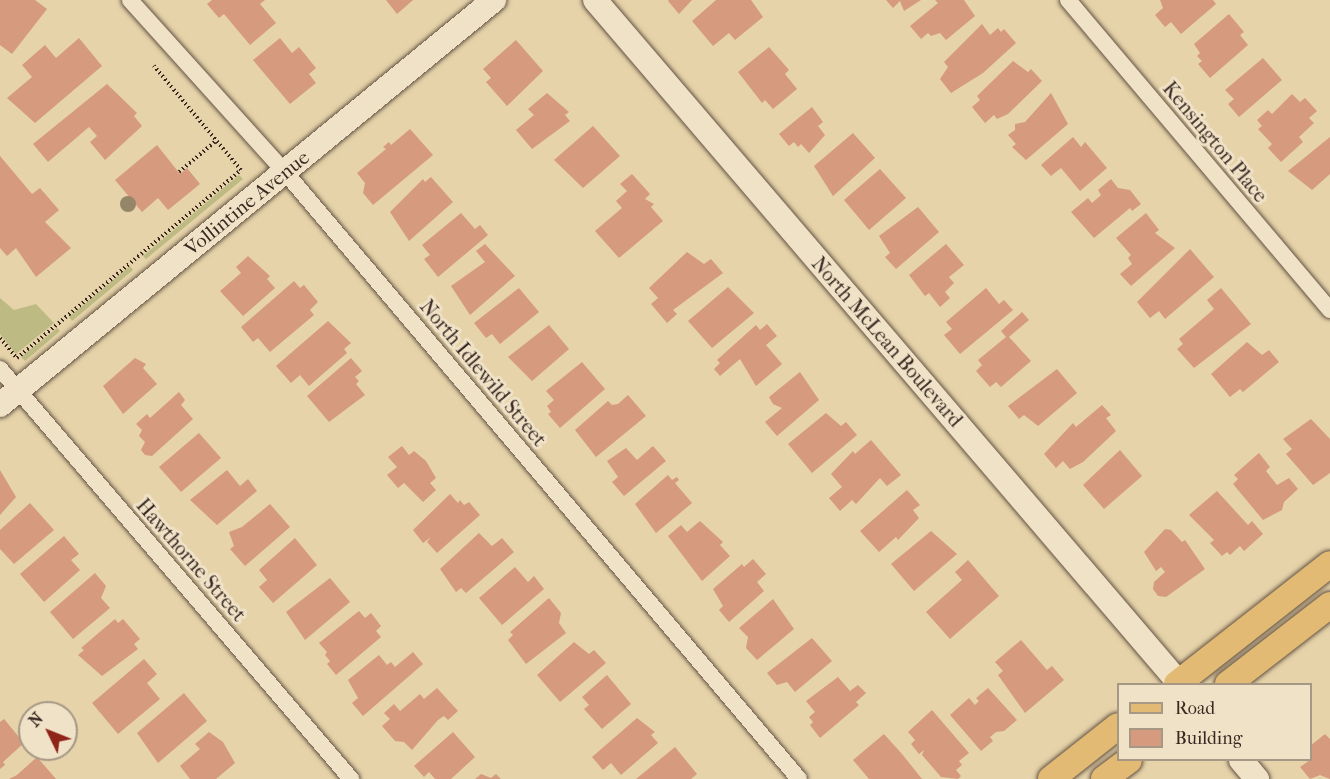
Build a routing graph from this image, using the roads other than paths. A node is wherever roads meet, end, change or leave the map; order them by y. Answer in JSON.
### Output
{"nodes":[{"id":1,"x":130,"y":0,"type":"edge"},
{"id":2,"x":494,"y":0,"type":"edge"},
{"id":3,"x":595,"y":0,"type":"edge"},
{"id":4,"x":1068,"y":0,"type":"edge"},
{"id":5,"x":285,"y":172,"type":"junction"},
{"id":6,"x":1330,"y":310,"type":"edge"},
{"id":7,"x":0,"y":369,"type":"edge"},
{"id":8,"x":9,"y":398,"type":"edge"},
{"id":9,"x":1330,"y":564,"type":"edge"},
{"id":10,"x":1330,"y":605,"type":"edge"},
{"id":11,"x":1178,"y":683,"type":"edge"},
{"id":12,"x":1180,"y":683,"type":"edge"},
{"id":13,"x":1229,"y":683,"type":"edge"},
{"id":14,"x":1117,"y":728,"type":"edge"},
{"id":15,"x":1126,"y":761,"type":"edge"},
{"id":16,"x":1243,"y":761,"type":"edge"},
{"id":17,"x":351,"y":779,"type":"edge"},
{"id":18,"x":799,"y":779,"type":"edge"},
{"id":19,"x":1051,"y":779,"type":"edge"},
{"id":20,"x":1104,"y":779,"type":"edge"},
{"id":21,"x":1257,"y":779,"type":"edge"}],
"edges":[{"from":1,"to":5,"type":"street","name":"North Idlewild Street"},
{"from":2,"to":5,"type":"main road","name":"Vollintine Avenue"},
{"from":3,"to":11,"type":"main road","name":"North McLean Boulevard"},
{"from":4,"to":6,"type":"street","name":"Kensington Place"},
{"from":5,"to":8,"type":"main road","name":"Vollintine Avenue"},
{"from":5,"to":18,"type":"street","name":"North Idlewild Street"},
{"from":7,"to":8,"type":"street","name":"Hawthorne Street"},
{"from":8,"to":17,"type":"street","name":"Hawthorne Street"},
{"from":9,"to":12,"type":"main road"},
{"from":10,"to":13,"type":"main road"},
{"from":14,"to":19,"type":"main road"},
{"from":15,"to":20,"type":"main road"},
{"from":16,"to":21,"type":"main road"}]}
